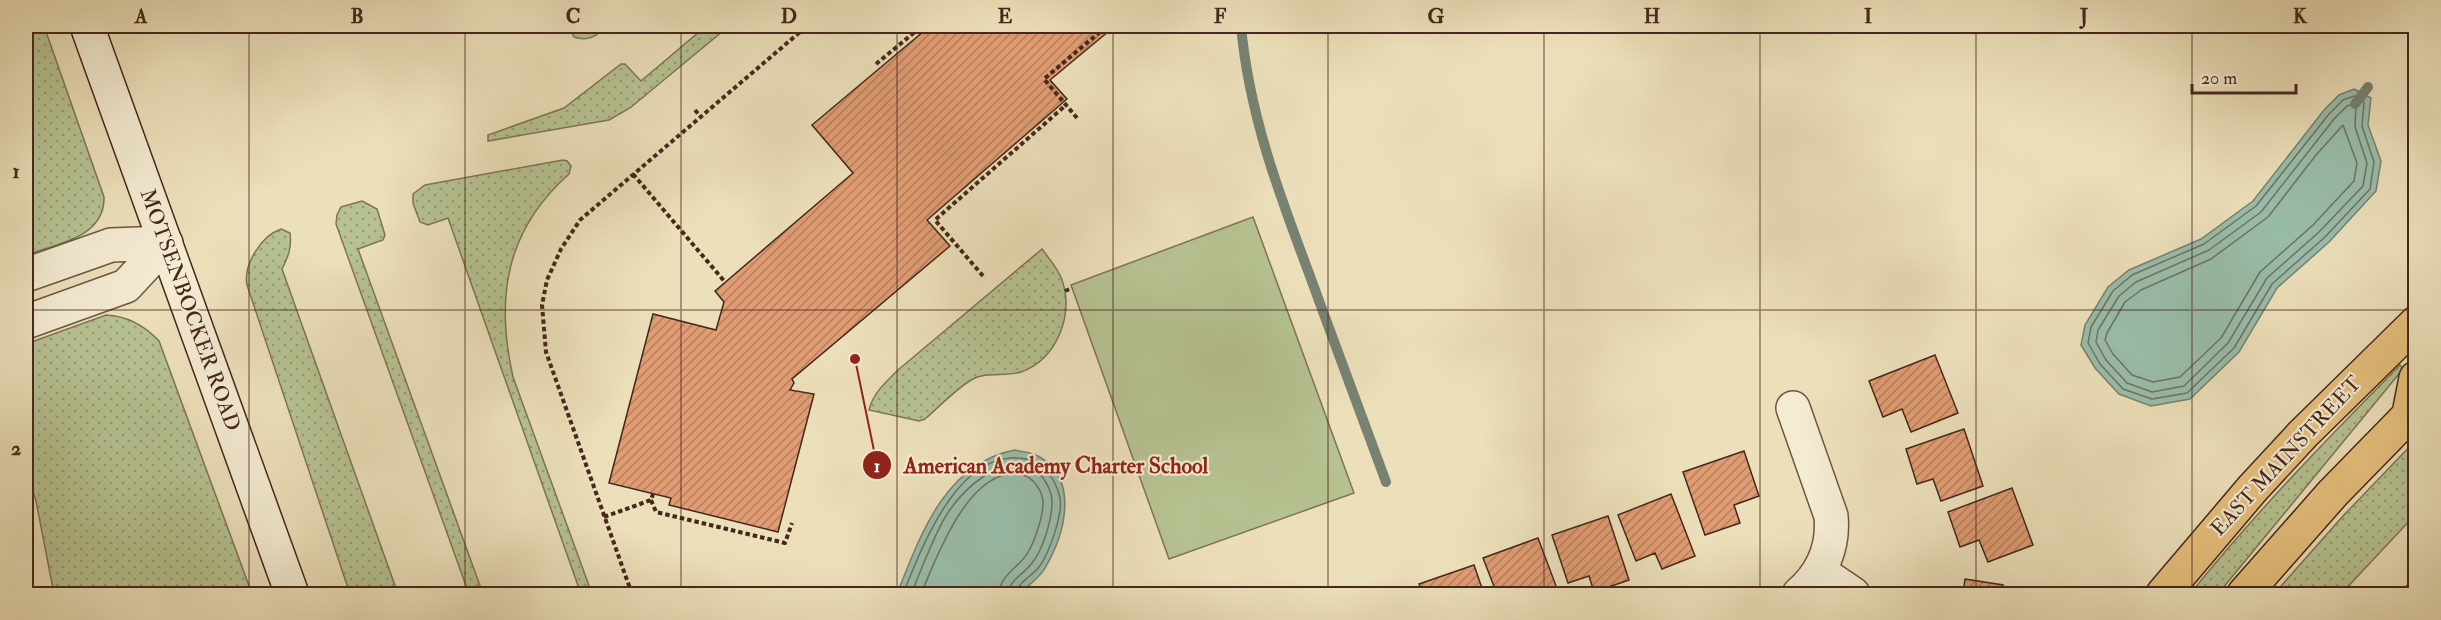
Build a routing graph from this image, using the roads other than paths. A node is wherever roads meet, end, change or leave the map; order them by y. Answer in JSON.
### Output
{"nodes":[{"id":1,"x":87,"y":26,"type":"edge"},
{"id":2,"x":166,"y":243,"type":"junction"},
{"id":3,"x":26,"y":275,"type":"edge"},
{"id":4,"x":26,"y":322,"type":"edge"},
{"id":5,"x":2415,"y":323,"type":"edge"},
{"id":6,"x":2415,"y":378,"type":"edge"},
{"id":7,"x":1793,"y":408,"type":"dead end"},
{"id":8,"x":2412,"y":411,"type":"edge"},
{"id":9,"x":1809,"y":583,"type":"edge"},
{"id":10,"x":292,"y":594,"type":"edge"},
{"id":11,"x":1853,"y":594,"type":"edge"},
{"id":12,"x":2163,"y":594,"type":"edge"},
{"id":13,"x":2244,"y":594,"type":"edge"}],
"edges":[{"from":1,"to":2,"type":"main road","name":"MOTSENBOCKER ROAD"},
{"from":2,"to":3,"type":"main road"},
{"from":2,"to":4,"type":"main road"},
{"from":2,"to":10,"type":"main road","name":"MOTSENBOCKER ROAD"},
{"from":5,"to":12,"type":"main road","name":"EAST MAINSTREET"},
{"from":6,"to":8,"type":"main road"},
{"from":7,"to":9,"type":"main road"},
{"from":8,"to":13,"type":"main road"},
{"from":9,"to":11,"type":"main road"}]}
